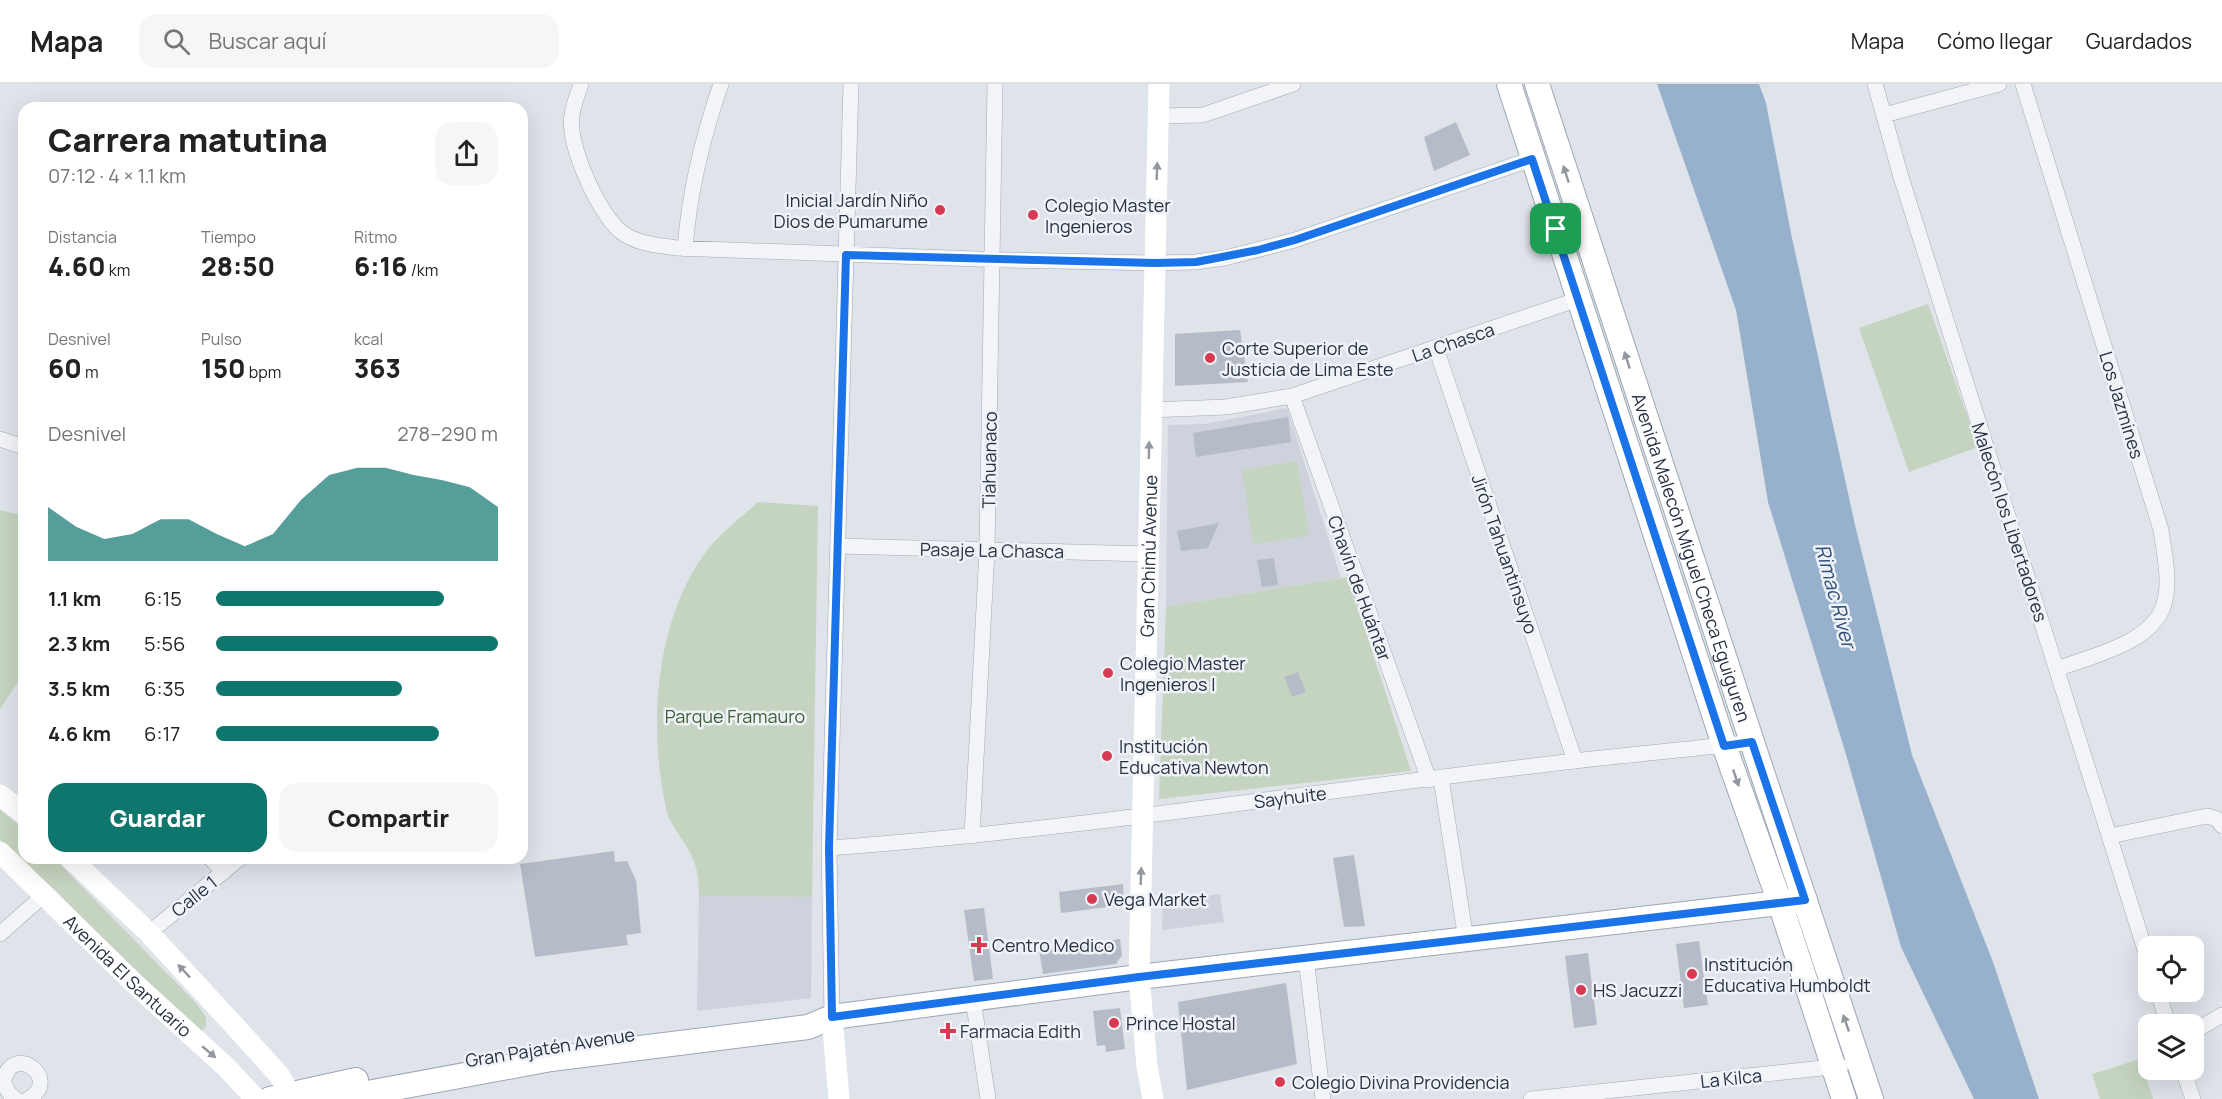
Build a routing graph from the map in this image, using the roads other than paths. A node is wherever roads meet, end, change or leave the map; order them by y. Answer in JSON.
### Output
{"nodes":[{"id":1,"x":581,"y":84,"type":"edge"},
{"id":2,"x":721,"y":84,"type":"edge"},
{"id":3,"x":851,"y":84,"type":"edge"},
{"id":4,"x":995,"y":84,"type":"edge"},
{"id":5,"x":1159,"y":84,"type":"edge"},
{"id":6,"x":1293,"y":84,"type":"edge"},
{"id":7,"x":1509,"y":84,"type":"edge"},
{"id":8,"x":1536,"y":84,"type":"edge"},
{"id":9,"x":1875,"y":84,"type":"edge"},
{"id":10,"x":1999,"y":84,"type":"edge"},
{"id":11,"x":2023,"y":84,"type":"edge"},
{"id":12,"x":1884,"y":115,"type":"junction"},
{"id":13,"x":1159,"y":116,"type":"junction"},
{"id":14,"x":1532,"y":159,"type":"junction"},
{"id":15,"x":685,"y":249,"type":"junction"},
{"id":16,"x":846,"y":255,"type":"junction"},
{"id":17,"x":993,"y":260,"type":"junction"},
{"id":18,"x":1155,"y":263,"type":"junction"},
{"id":19,"x":1578,"y":299,"type":"junction"},
{"id":20,"x":1436,"y":348,"type":"junction"},
{"id":21,"x":1292,"y":396,"type":"junction"},
{"id":22,"x":1150,"y":410,"type":"junction"},
{"id":23,"x":0,"y":439,"type":"edge"},
{"id":24,"x":18,"y":445,"type":"edge"},
{"id":25,"x":838,"y":546,"type":"junction"},
{"id":26,"x":987,"y":550,"type":"junction"},
{"id":27,"x":1147,"y":554,"type":"junction"},
{"id":28,"x":2057,"y":669,"type":"junction"},
{"id":29,"x":1752,"y":742,"type":"junction"},
{"id":30,"x":1724,"y":746,"type":"junction"},
{"id":31,"x":1575,"y":760,"type":"junction"},
{"id":32,"x":1435,"y":779,"type":"junction"},
{"id":33,"x":1,"y":798,"type":"edge"},
{"id":34,"x":18,"y":809,"type":"edge"},
{"id":35,"x":1143,"y":816,"type":"junction"},
{"id":36,"x":2222,"y":826,"type":"edge"},
{"id":37,"x":972,"y":836,"type":"junction"},
{"id":38,"x":2110,"y":836,"type":"junction"},
{"id":39,"x":829,"y":848,"type":"junction"},
{"id":40,"x":0,"y":852,"type":"edge"},
{"id":41,"x":76,"y":864,"type":"edge"},
{"id":42,"x":216,"y":864,"type":"edge"},
{"id":43,"x":233,"y":864,"type":"edge"},
{"id":44,"x":224,"y":872,"type":"junction"},
{"id":45,"x":45,"y":894,"type":"junction"},
{"id":46,"x":1805,"y":900,"type":"junction"},
{"id":47,"x":1780,"y":903,"type":"junction"},
{"id":48,"x":149,"y":933,"type":"junction"},
{"id":49,"x":0,"y":934,"type":"edge"},
{"id":50,"x":2141,"y":936,"type":"edge"},
{"id":51,"x":1466,"y":940,"type":"junction"},
{"id":52,"x":1306,"y":958,"type":"junction"},
{"id":53,"x":1139,"y":977,"type":"junction"},
{"id":54,"x":973,"y":999,"type":"junction"},
{"id":55,"x":2222,"y":1015,"type":"edge"},
{"id":56,"x":832,"y":1017,"type":"junction"},
{"id":57,"x":2204,"y":1026,"type":"edge"},
{"id":58,"x":1860,"y":1064,"type":"junction"},
{"id":59,"x":1834,"y":1067,"type":"junction"},
{"id":60,"x":2,"y":1078,"type":"edge"},
{"id":61,"x":2186,"y":1080,"type":"edge"},
{"id":62,"x":1671,"y":1084,"type":"junction"},
{"id":63,"x":285,"y":1097,"type":"edge"},
{"id":64,"x":16,"y":1099,"type":"edge"},
{"id":65,"x":28,"y":1099,"type":"edge"},
{"id":66,"x":256,"y":1099,"type":"edge"},
{"id":67,"x":335,"y":1099,"type":"edge"},
{"id":68,"x":839,"y":1099,"type":"edge"},
{"id":69,"x":988,"y":1099,"type":"edge"},
{"id":70,"x":1153,"y":1099,"type":"edge"},
{"id":71,"x":1323,"y":1099,"type":"edge"},
{"id":72,"x":1531,"y":1099,"type":"edge"},
{"id":73,"x":1676,"y":1099,"type":"edge"},
{"id":74,"x":1845,"y":1099,"type":"edge"},
{"id":75,"x":1871,"y":1099,"type":"edge"},
{"id":76,"x":2193,"y":1099,"type":"edge"}],
"edges":[{"from":1,"to":15,"type":"street"},
{"from":2,"to":15,"type":"street"},
{"from":3,"to":16,"type":"street"},
{"from":4,"to":17,"type":"street","name":"Tiahuanaco"},
{"from":5,"to":13,"type":"street","name":"Gran Chimú Avenue"},
{"from":6,"to":13,"type":"street"},
{"from":7,"to":14,"type":"main road","name":"Avenida Malecón Miguel Checa Eguiguren"},
{"from":29,"to":8,"type":"main road","name":"Avenida Malecón Miguel Checa Eguiguren","one_way":true},
{"from":9,"to":12,"type":"street","name":"Malecón los Libertadores"},
{"from":10,"to":12,"type":"street"},
{"from":11,"to":28,"type":"street","name":"Los Jazmines"},
{"from":12,"to":28,"type":"street","name":"Malecón los Libertadores"},
{"from":18,"to":13,"type":"street","name":"Gran Chimú Avenue","one_way":true},
{"from":14,"to":18,"type":"street"},
{"from":14,"to":19,"type":"main road","name":"Avenida Malecón Miguel Checa Eguiguren"},
{"from":15,"to":16,"type":"street"},
{"from":16,"to":17,"type":"street"},
{"from":16,"to":25,"type":"street"},
{"from":17,"to":18,"type":"street"},
{"from":17,"to":26,"type":"street","name":"Tiahuanaco"},
{"from":18,"to":22,"type":"street","name":"Gran Chimú Avenue"},
{"from":19,"to":20,"type":"street","name":"La Chasca"},
{"from":19,"to":30,"type":"main road","name":"Avenida Malecón Miguel Checa Eguiguren"},
{"from":20,"to":21,"type":"street","name":"La Chasca"},
{"from":20,"to":31,"type":"street","name":"Jirón Tahuantinsuyo"},
{"from":21,"to":22,"type":"street","name":"La Chasca"},
{"from":21,"to":32,"type":"street","name":"Chavín de Huántar"},
{"from":27,"to":22,"type":"street","name":"Gran Chimú Avenue","one_way":true},
{"from":23,"to":24,"type":"street"},
{"from":25,"to":26,"type":"street","name":"Pasaje La Chasca"},
{"from":25,"to":39,"type":"street"},
{"from":26,"to":27,"type":"street","name":"Pasaje La Chasca"},
{"from":26,"to":37,"type":"street","name":"Tiahuanaco"},
{"from":27,"to":35,"type":"street","name":"Gran Chimú Avenue"},
{"from":28,"to":38,"type":"street","name":"Malecón los Libertadores"},
{"from":29,"to":30,"type":"street","name":"Sayhuite"},
{"from":29,"to":46,"type":"main road","name":"Avenida Malecón Miguel Checa Eguiguren"},
{"from":30,"to":31,"type":"street","name":"Sayhuite"},
{"from":30,"to":47,"type":"main road","name":"Avenida Malecón Miguel Checa Eguiguren","one_way":true},
{"from":31,"to":32,"type":"street","name":"Sayhuite"},
{"from":32,"to":35,"type":"street","name":"Sayhuite"},
{"from":32,"to":51,"type":"street","name":"Chavín de Huántar"},
{"from":33,"to":34,"type":"street"},
{"from":35,"to":37,"type":"street","name":"Sayhuite"},
{"from":53,"to":35,"type":"street","name":"Gran Chimú Avenue","one_way":true},
{"from":36,"to":38,"type":"street"},
{"from":37,"to":39,"type":"street","name":"Sayhuite"},
{"from":38,"to":50,"type":"street","name":"Malecón los Libertadores"},
{"from":39,"to":56,"type":"street"},
{"from":40,"to":45,"type":"street","name":"Avenida El Santuario"},
{"from":41,"to":48,"type":"street"},
{"from":42,"to":44,"type":"street"},
{"from":43,"to":44,"type":"street","name":"Calle 1"},
{"from":44,"to":48,"type":"street","name":"Calle 1"},
{"from":45,"to":49,"type":"street"},
{"from":45,"to":66,"type":"street","name":"Avenida El Santuario","one_way":true},
{"from":46,"to":47,"type":"main road","name":"Gran Pajatén Avenue"},
{"from":58,"to":46,"type":"main road","name":"Avenida Malecón Miguel Checa Eguiguren","one_way":true},
{"from":47,"to":51,"type":"main road","name":"Gran Pajatén Avenue"},
{"from":47,"to":59,"type":"main road","name":"Avenida Malecón Miguel Checa Eguiguren"},
{"from":63,"to":48,"type":"street","one_way":true},
{"from":51,"to":52,"type":"main road","name":"Gran Pajatén Avenue"},
{"from":52,"to":53,"type":"main road","name":"Gran Pajatén Avenue"},
{"from":52,"to":71,"type":"street"},
{"from":53,"to":54,"type":"main road","name":"Gran Pajatén Avenue"},
{"from":53,"to":70,"type":"street","name":"Gran Chimú Avenue"},
{"from":54,"to":56,"type":"main road","name":"Gran Pajatén Avenue"},
{"from":54,"to":69,"type":"street"},
{"from":55,"to":57,"type":"street"},
{"from":56,"to":63,"type":"main road","name":"Gran Pajatén Avenue"},
{"from":56,"to":67,"type":"main road","name":"Gran Pajatén Avenue"},
{"from":56,"to":68,"type":"street"},
{"from":58,"to":59,"type":"street","name":"La Kilca"},
{"from":58,"to":75,"type":"main road","name":"Avenida Malecón Miguel Checa Eguiguren"},
{"from":59,"to":62,"type":"street","name":"La Kilca"},
{"from":59,"to":74,"type":"main road","name":"Avenida Malecón Miguel Checa Eguiguren"},
{"from":60,"to":64,"type":"street"},
{"from":60,"to":65,"type":"street"},
{"from":61,"to":76,"type":"street"},
{"from":62,"to":72,"type":"street","name":"La Kilca"},
{"from":62,"to":73,"type":"street"}]}
